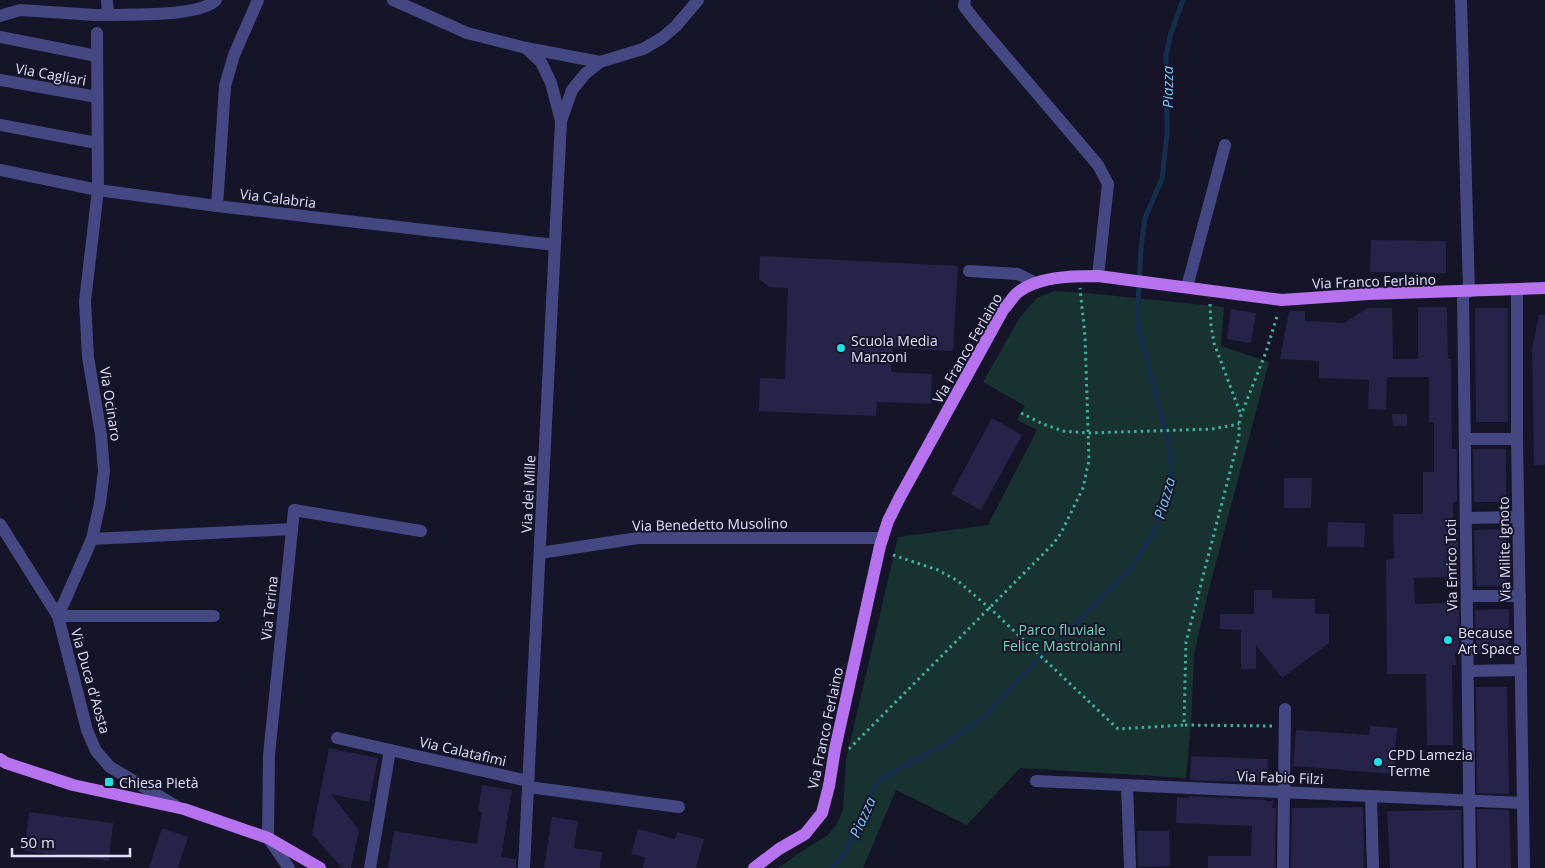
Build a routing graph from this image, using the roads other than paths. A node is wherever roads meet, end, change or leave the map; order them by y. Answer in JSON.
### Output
{"nodes":[{"id":1,"x":107,"y":0,"type":"edge"},
{"id":2,"x":216,"y":0,"type":"edge"},
{"id":3,"x":258,"y":0,"type":"edge"},
{"id":4,"x":393,"y":0,"type":"edge"},
{"id":5,"x":698,"y":0,"type":"edge"},
{"id":6,"x":965,"y":0,"type":"edge"},
{"id":7,"x":1461,"y":0,"type":"edge"},
{"id":8,"x":30,"y":5,"type":"edge"},
{"id":9,"x":102,"y":15,"type":"junction"},
{"id":10,"x":0,"y":16,"type":"edge"},
{"id":11,"x":97,"y":33,"type":"dead end"},
{"id":12,"x":0,"y":37,"type":"edge"},
{"id":13,"x":526,"y":48,"type":"junction"},
{"id":14,"x":97,"y":56,"type":"junction"},
{"id":15,"x":600,"y":62,"type":"junction"},
{"id":16,"x":0,"y":80,"type":"edge"},
{"id":17,"x":97,"y":97,"type":"junction"},
{"id":18,"x":561,"y":121,"type":"junction"},
{"id":19,"x":0,"y":125,"type":"edge"},
{"id":20,"x":97,"y":144,"type":"junction"},
{"id":21,"x":1225,"y":145,"type":"dead end"},
{"id":22,"x":0,"y":170,"type":"edge"},
{"id":23,"x":98,"y":190,"type":"junction"},
{"id":24,"x":217,"y":206,"type":"junction"},
{"id":25,"x":555,"y":246,"type":"junction"},
{"id":26,"x":969,"y":271,"type":"dead end"},
{"id":27,"x":1098,"y":276,"type":"junction"},
{"id":28,"x":1036,"y":283,"type":"junction"},
{"id":29,"x":1187,"y":287,"type":"junction"},
{"id":30,"x":1545,"y":288,"type":"edge"},
{"id":31,"x":1517,"y":290,"type":"junction"},
{"id":32,"x":1466,"y":292,"type":"junction"},
{"id":33,"x":1465,"y":439,"type":"junction"},
{"id":34,"x":1517,"y":439,"type":"junction"},
{"id":35,"x":1518,"y":517,"type":"junction"},
{"id":36,"x":1466,"y":518,"type":"junction"},
{"id":37,"x":0,"y":524,"type":"edge"},
{"id":38,"x":292,"y":529,"type":"junction"},
{"id":39,"x":421,"y":531,"type":"dead end"},
{"id":40,"x":883,"y":538,"type":"junction"},
{"id":41,"x":92,"y":539,"type":"junction"},
{"id":42,"x":540,"y":553,"type":"junction"},
{"id":43,"x":1467,"y":596,"type":"junction"},
{"id":44,"x":1520,"y":596,"type":"junction"},
{"id":45,"x":58,"y":616,"type":"junction"},
{"id":46,"x":214,"y":616,"type":"dead end"},
{"id":47,"x":1521,"y":670,"type":"junction"},
{"id":48,"x":1468,"y":671,"type":"junction"},
{"id":49,"x":1286,"y":709,"type":"dead end"},
{"id":50,"x":337,"y":738,"type":"dead end"},
{"id":51,"x":390,"y":750,"type":"junction"},
{"id":52,"x":0,"y":759,"type":"edge"},
{"id":53,"x":1036,"y":781,"type":"dead end"},
{"id":54,"x":528,"y":784,"type":"junction"},
{"id":55,"x":1127,"y":785,"type":"junction"},
{"id":56,"x":1284,"y":792,"type":"junction"},
{"id":57,"x":1371,"y":796,"type":"junction"},
{"id":58,"x":1470,"y":800,"type":"junction"},
{"id":59,"x":1523,"y":803,"type":"junction"},
{"id":60,"x":679,"y":807,"type":"dead end"},
{"id":61,"x":180,"y":808,"type":"junction"},
{"id":62,"x":268,"y":838,"type":"junction"},
{"id":63,"x":290,"y":868,"type":"edge"},
{"id":64,"x":320,"y":868,"type":"edge"},
{"id":65,"x":370,"y":868,"type":"edge"},
{"id":66,"x":524,"y":868,"type":"edge"},
{"id":67,"x":754,"y":868,"type":"edge"},
{"id":68,"x":1130,"y":868,"type":"edge"},
{"id":69,"x":1282,"y":868,"type":"edge"},
{"id":70,"x":1373,"y":868,"type":"edge"},
{"id":71,"x":1470,"y":868,"type":"edge"},
{"id":72,"x":1524,"y":868,"type":"edge"}],
"edges":[{"from":1,"to":9,"type":"street"},
{"from":2,"to":9,"type":"street"},
{"from":3,"to":24,"type":"street"},
{"from":4,"to":13,"type":"street"},
{"from":5,"to":15,"type":"street"},
{"from":6,"to":27,"type":"street"},
{"from":7,"to":32,"type":"street","name":"Via Enrico Toti"},
{"from":8,"to":9,"type":"street"},
{"from":8,"to":10,"type":"street"},
{"from":11,"to":14,"type":"street","name":"Via Ocinaro"},
{"from":12,"to":14,"type":"street"},
{"from":13,"to":15,"type":"street"},
{"from":13,"to":18,"type":"street"},
{"from":14,"to":17,"type":"street","name":"Via Ocinaro"},
{"from":15,"to":18,"type":"street"},
{"from":16,"to":17,"type":"street","name":"Via Cagliari"},
{"from":17,"to":20,"type":"street","name":"Via Ocinaro"},
{"from":18,"to":25,"type":"street","name":"Via dei Mille"},
{"from":19,"to":20,"type":"street"},
{"from":20,"to":23,"type":"street","name":"Via Ocinaro"},
{"from":21,"to":29,"type":"street"},
{"from":22,"to":23,"type":"street","name":"Via Calabria"},
{"from":23,"to":24,"type":"street","name":"Via Calabria"},
{"from":23,"to":41,"type":"street","name":"Via Ocinaro"},
{"from":24,"to":25,"type":"street","name":"Via Calabria"},
{"from":25,"to":42,"type":"street","name":"Via dei Mille"},
{"from":26,"to":28,"type":"street"},
{"from":27,"to":28,"type":"main road","name":"Via Franco Ferlaino"},
{"from":27,"to":29,"type":"main road","name":"Via Franco Ferlaino"},
{"from":28,"to":40,"type":"main road","name":"Via Franco Ferlaino"},
{"from":29,"to":32,"type":"main road","name":"Via Franco Ferlaino"},
{"from":30,"to":31,"type":"main road","name":"Via Franco Ferlaino"},
{"from":31,"to":32,"type":"main road","name":"Via Franco Ferlaino"},
{"from":31,"to":34,"type":"street","name":"Via Milite Ignoto"},
{"from":32,"to":33,"type":"street","name":"Via Enrico Toti"},
{"from":33,"to":34,"type":"street"},
{"from":33,"to":36,"type":"street","name":"Via Enrico Toti"},
{"from":34,"to":35,"type":"street","name":"Via Milite Ignoto"},
{"from":35,"to":36,"type":"street"},
{"from":35,"to":44,"type":"street","name":"Via Milite Ignoto"},
{"from":36,"to":43,"type":"street","name":"Via Enrico Toti"},
{"from":37,"to":45,"type":"street","name":"Via Duca d'Aosta"},
{"from":38,"to":39,"type":"street","name":"Via Terina"},
{"from":38,"to":41,"type":"street"},
{"from":38,"to":62,"type":"street","name":"Via Terina"},
{"from":40,"to":42,"type":"street","name":"Via Benedetto Musolino"},
{"from":40,"to":67,"type":"main road","name":"Via Franco Ferlaino"},
{"from":41,"to":45,"type":"street","name":"Via Ocinaro"},
{"from":42,"to":54,"type":"street","name":"Via dei Mille"},
{"from":43,"to":44,"type":"street"},
{"from":43,"to":48,"type":"street","name":"Via Enrico Toti"},
{"from":44,"to":47,"type":"street","name":"Via Milite Ignoto"},
{"from":45,"to":46,"type":"street"},
{"from":45,"to":61,"type":"street","name":"Via Duca d'Aosta"},
{"from":47,"to":48,"type":"street"},
{"from":47,"to":59,"type":"street","name":"Via Milite Ignoto"},
{"from":48,"to":58,"type":"street","name":"Via Enrico Toti"},
{"from":49,"to":56,"type":"street"},
{"from":50,"to":51,"type":"street","name":"Via Calatafimi"},
{"from":51,"to":54,"type":"street","name":"Via Calatafimi"},
{"from":51,"to":65,"type":"street"},
{"from":52,"to":61,"type":"main road"},
{"from":53,"to":55,"type":"street","name":"Via Fabio Filzi"},
{"from":54,"to":60,"type":"street","name":"Via Calatafimi"},
{"from":54,"to":66,"type":"street","name":"Via dei Mille"},
{"from":55,"to":56,"type":"street","name":"Via Fabio Filzi"},
{"from":55,"to":68,"type":"street"},
{"from":56,"to":57,"type":"street","name":"Via Fabio Filzi"},
{"from":56,"to":69,"type":"street"},
{"from":57,"to":58,"type":"street","name":"Via Fabio Filzi"},
{"from":57,"to":70,"type":"street"},
{"from":58,"to":59,"type":"street","name":"Via Fabio Filzi"},
{"from":58,"to":71,"type":"street","name":"Via Enrico Toti"},
{"from":59,"to":72,"type":"street","name":"Via Milite Ignoto"},
{"from":61,"to":62,"type":"main road","name":"Via Duca d'Aosta"},
{"from":62,"to":63,"type":"street"},
{"from":62,"to":64,"type":"main road","name":"Via Duca d'Aosta"}]}
